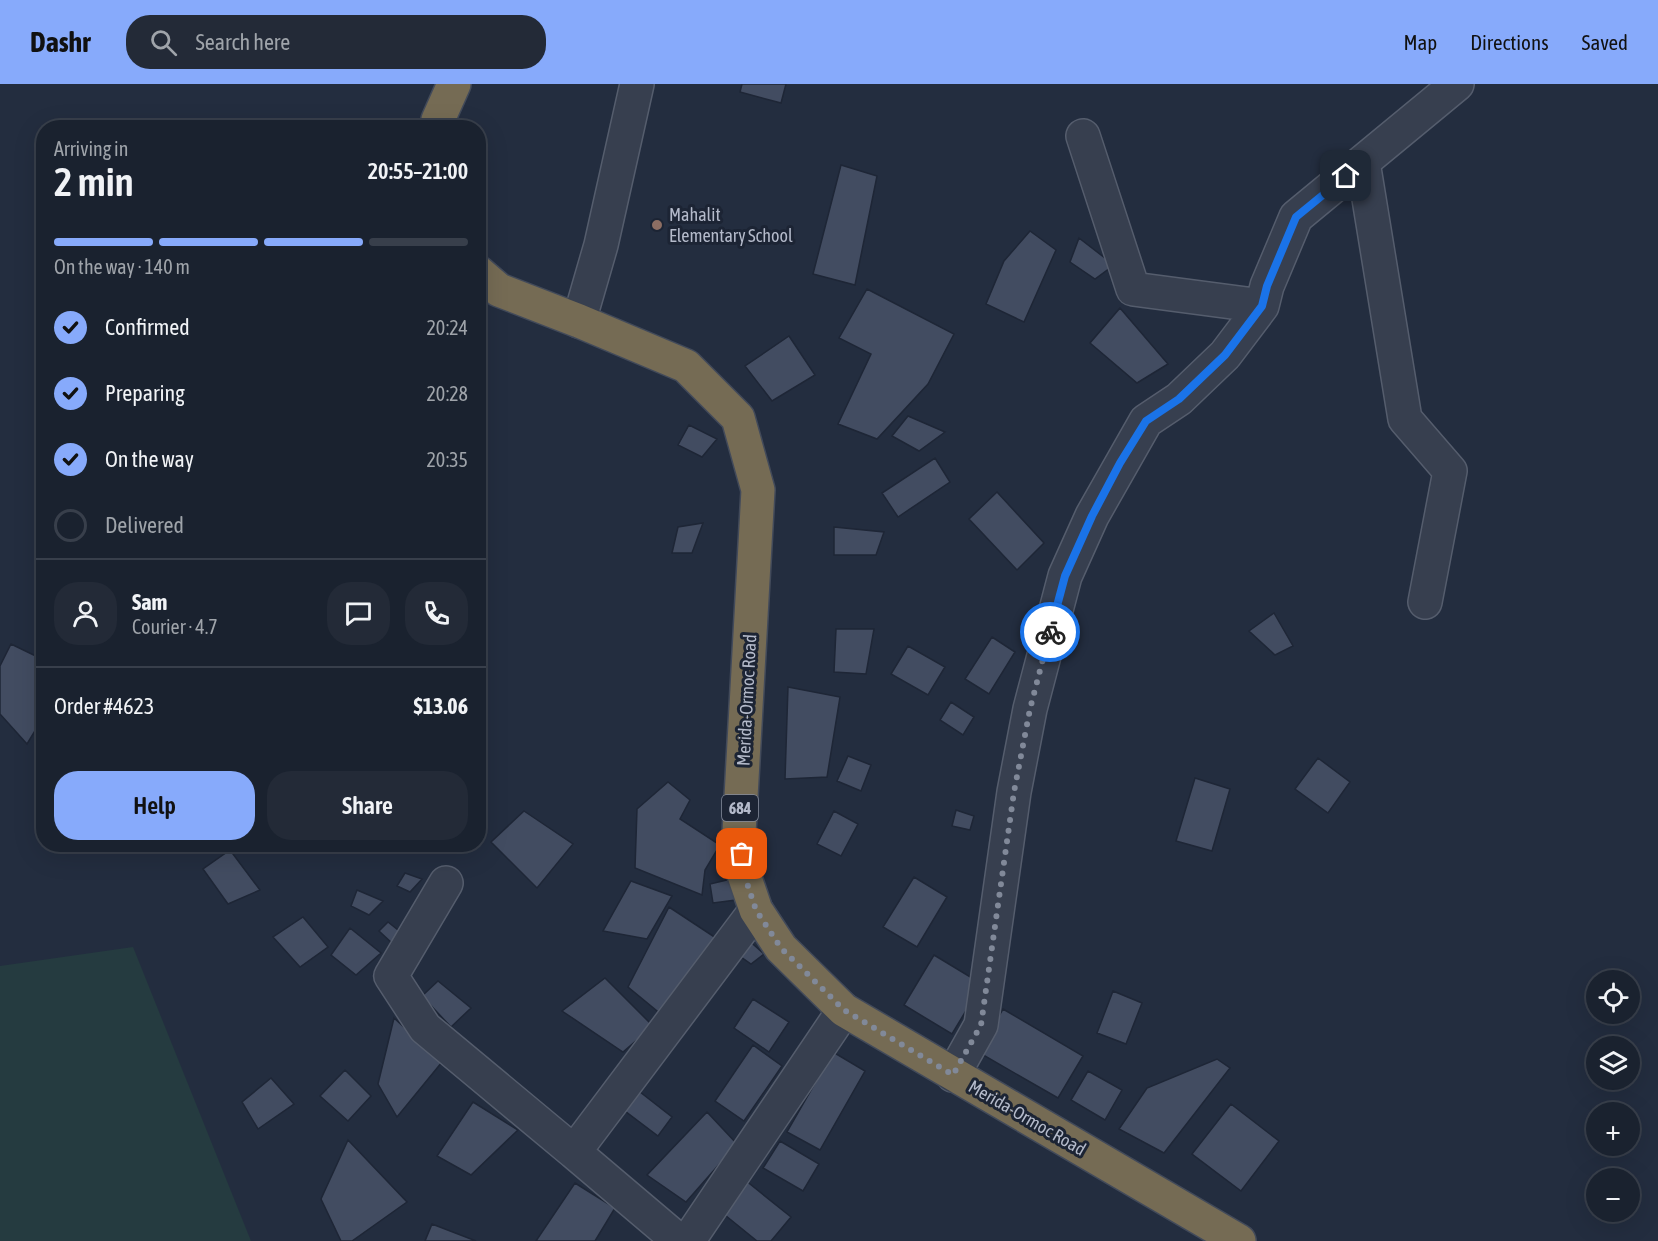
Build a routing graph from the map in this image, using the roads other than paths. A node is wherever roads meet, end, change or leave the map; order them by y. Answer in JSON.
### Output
{"nodes":[{"id":1,"x":454,"y":84,"type":"edge"},
{"id":2,"x":637,"y":84,"type":"edge"},
{"id":3,"x":1457,"y":84,"type":"edge"},
{"id":4,"x":438,"y":120,"type":"edge"},
{"id":5,"x":1083,"y":136,"type":"dead end"},
{"id":6,"x":1363,"y":162,"type":"junction"},
{"id":7,"x":486,"y":279,"type":"edge"},
{"id":8,"x":1262,"y":306,"type":"junction"},
{"id":9,"x":579,"y":321,"type":"junction"},
{"id":10,"x":1425,"y":602,"type":"dead end"},
{"id":11,"x":446,"y":883,"type":"dead end"},
{"id":12,"x":756,"y":910,"type":"junction"},
{"id":13,"x":844,"y":1010,"type":"junction"},
{"id":14,"x":953,"y":1075,"type":"junction"},
{"id":15,"x":574,"y":1152,"type":"junction"},
{"id":16,"x":679,"y":1241,"type":"edge"},
{"id":17,"x":688,"y":1241,"type":"edge"},
{"id":18,"x":1239,"y":1241,"type":"edge"}],
"edges":[{"from":1,"to":4,"type":"highway"},
{"from":2,"to":9,"type":"street"},
{"from":3,"to":6,"type":"street"},
{"from":5,"to":8,"type":"street"},
{"from":6,"to":8,"type":"street"},
{"from":6,"to":10,"type":"street"},
{"from":7,"to":9,"type":"highway","name":"Merida-Ormoc Road","number":"684"},
{"from":8,"to":14,"type":"street"},
{"from":9,"to":12,"type":"highway","name":"Merida-Ormoc Road","number":"684"},
{"from":11,"to":15,"type":"street"},
{"from":12,"to":13,"type":"highway","name":"Merida-Ormoc Road","number":"684"},
{"from":12,"to":15,"type":"street"},
{"from":13,"to":14,"type":"highway","name":"Merida-Ormoc Road","number":"684"},
{"from":13,"to":17,"type":"street"},
{"from":14,"to":18,"type":"highway","name":"Merida-Ormoc Road","number":"684"},
{"from":15,"to":16,"type":"street"}]}
